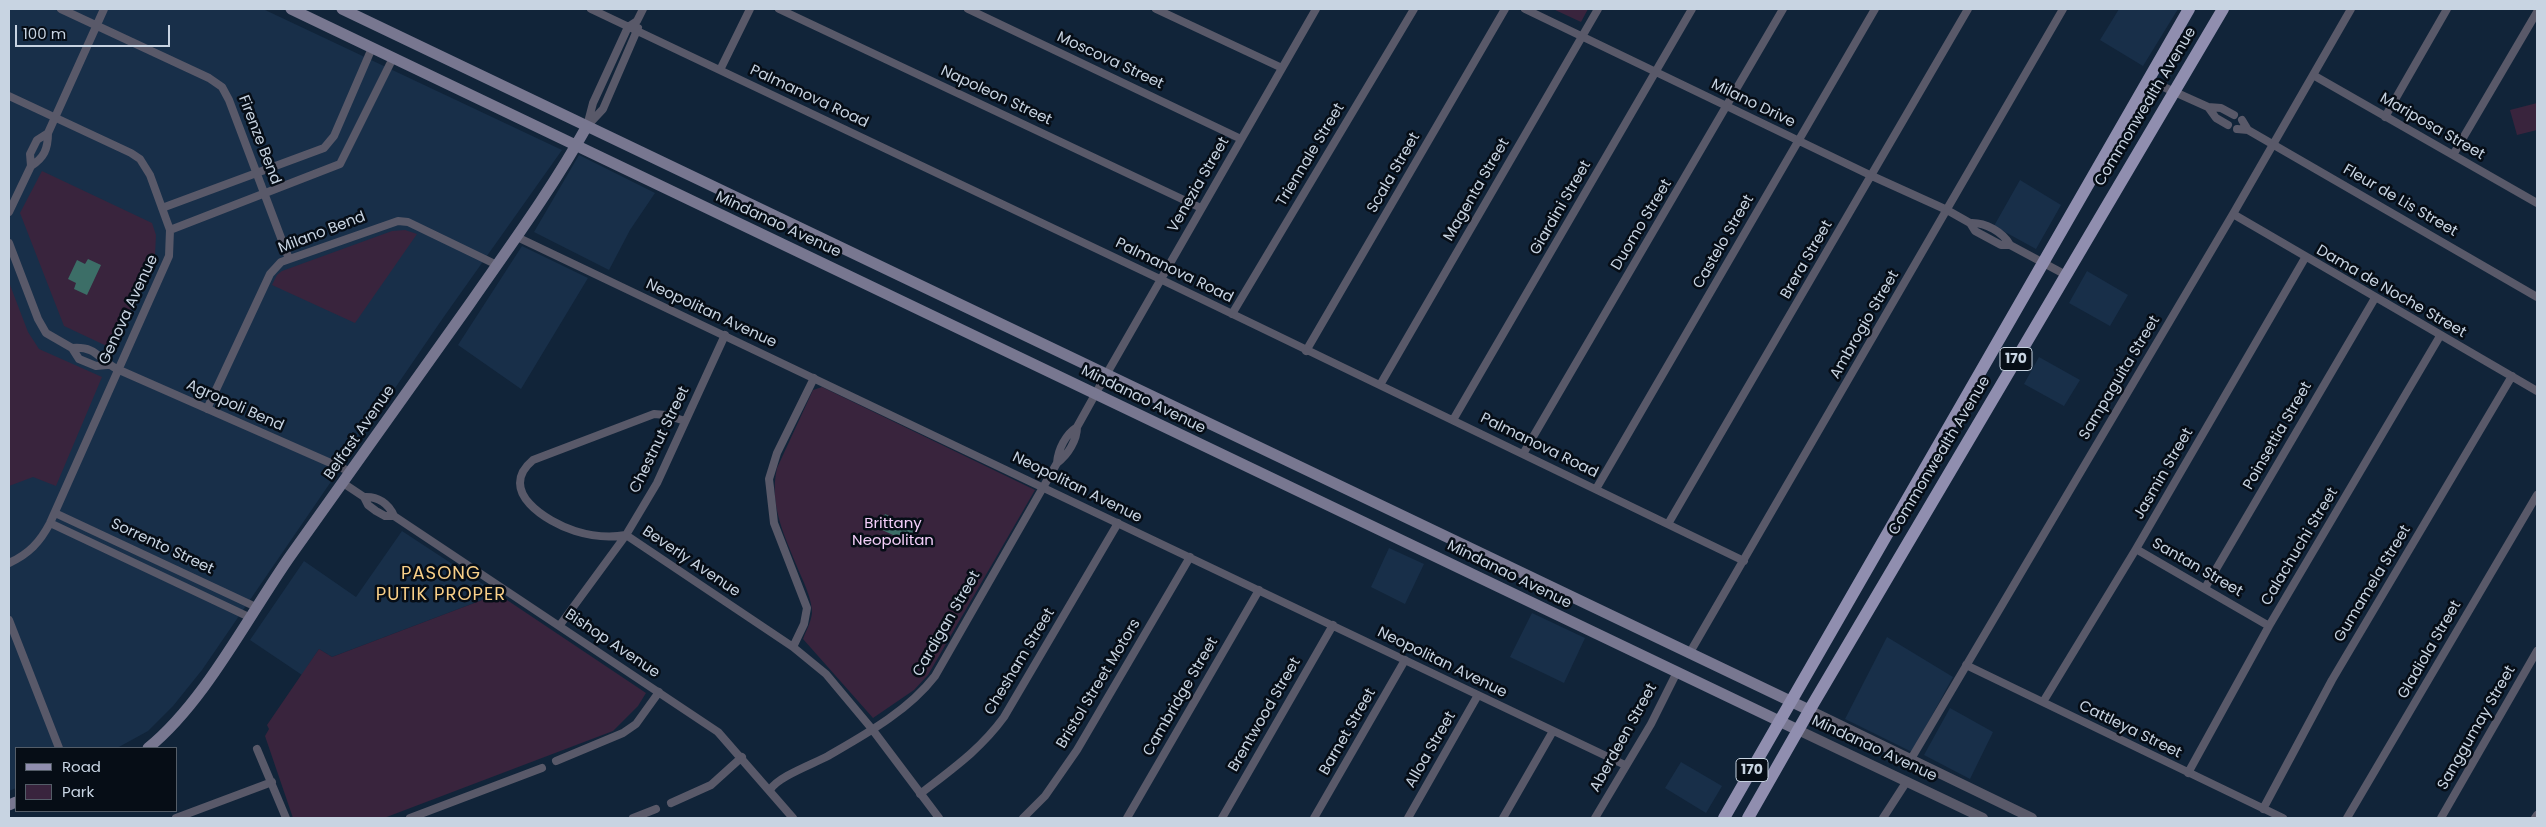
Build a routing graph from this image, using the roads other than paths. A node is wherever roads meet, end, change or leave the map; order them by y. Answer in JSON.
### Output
{"nodes":[{"id":1,"x":62,"y":9,"type":"edge"},
{"id":2,"x":104,"y":9,"type":"edge"},
{"id":3,"x":291,"y":9,"type":"edge"},
{"id":4,"x":342,"y":9,"type":"edge"},
{"id":5,"x":591,"y":9,"type":"edge"},
{"id":6,"x":643,"y":9,"type":"edge"},
{"id":7,"x":750,"y":9,"type":"edge"},
{"id":8,"x":779,"y":9,"type":"edge"},
{"id":9,"x":968,"y":9,"type":"edge"},
{"id":10,"x":1156,"y":9,"type":"edge"},
{"id":11,"x":1316,"y":9,"type":"edge"},
{"id":12,"x":1414,"y":9,"type":"edge"},
{"id":13,"x":1505,"y":9,"type":"edge"},
{"id":14,"x":1525,"y":9,"type":"edge"},
{"id":15,"x":1598,"y":9,"type":"edge"},
{"id":16,"x":1692,"y":9,"type":"edge"},
{"id":17,"x":1783,"y":9,"type":"edge"},
{"id":18,"x":1875,"y":9,"type":"edge"},
{"id":19,"x":1968,"y":9,"type":"edge"},
{"id":20,"x":2063,"y":9,"type":"edge"},
{"id":21,"x":2189,"y":9,"type":"edge"},
{"id":22,"x":2222,"y":9,"type":"edge"},
{"id":23,"x":2351,"y":9,"type":"edge"},
{"id":24,"x":2447,"y":9,"type":"edge"},
{"id":25,"x":2537,"y":12,"type":"edge"},
{"id":26,"x":637,"y":21,"type":"junction"},
{"id":27,"x":97,"y":25,"type":"junction"},
{"id":28,"x":628,"y":27,"type":"junction"},
{"id":29,"x":638,"y":31,"type":"junction"},
{"id":30,"x":1583,"y":37,"type":"junction"},
{"id":31,"x":372,"y":48,"type":"junction"},
{"id":32,"x":392,"y":58,"type":"junction"},
{"id":33,"x":1282,"y":68,"type":"junction"},
{"id":34,"x":720,"y":70,"type":"junction"},
{"id":35,"x":1656,"y":72,"type":"junction"},
{"id":36,"x":2313,"y":75,"type":"junction"},
{"id":37,"x":2148,"y":80,"type":"junction"},
{"id":38,"x":2175,"y":92,"type":"junction"},
{"id":39,"x":9,"y":96,"type":"edge"},
{"id":40,"x":1728,"y":107,"type":"junction"},
{"id":41,"x":2208,"y":107,"type":"junction"},
{"id":42,"x":2234,"y":115,"type":"dead end"},
{"id":43,"x":2385,"y":117,"type":"junction"},
{"id":44,"x":55,"y":118,"type":"junction"},
{"id":45,"x":2242,"y":120,"type":"dead end"},
{"id":46,"x":2228,"y":125,"type":"dead end"},
{"id":47,"x":587,"y":126,"type":"junction"},
{"id":48,"x":2237,"y":130,"type":"dead end"},
{"id":49,"x":2248,"y":130,"type":"junction"},
{"id":50,"x":48,"y":132,"type":"junction"},
{"id":51,"x":1241,"y":139,"type":"junction"},
{"id":52,"x":1799,"y":141,"type":"junction"},
{"id":53,"x":2273,"y":144,"type":"junction"},
{"id":54,"x":576,"y":146,"type":"junction"},
{"id":55,"x":2453,"y":155,"type":"junction"},
{"id":56,"x":31,"y":166,"type":"junction"},
{"id":57,"x":257,"y":175,"type":"junction"},
{"id":58,"x":1872,"y":176,"type":"junction"},
{"id":59,"x":264,"y":194,"type":"junction"},
{"id":60,"x":2537,"y":203,"type":"edge"},
{"id":61,"x":162,"y":208,"type":"junction"},
{"id":62,"x":1201,"y":208,"type":"junction"},
{"id":63,"x":1947,"y":210,"type":"junction"},
{"id":64,"x":9,"y":212,"type":"edge"},
{"id":65,"x":2233,"y":214,"type":"junction"},
{"id":66,"x":170,"y":230,"type":"junction"},
{"id":67,"x":516,"y":236,"type":"junction"},
{"id":68,"x":9,"y":243,"type":"edge"},
{"id":69,"x":2305,"y":258,"type":"junction"},
{"id":70,"x":289,"y":259,"type":"junction"},
{"id":71,"x":2043,"y":263,"type":"junction"},
{"id":72,"x":497,"y":265,"type":"junction"},
{"id":73,"x":2066,"y":275,"type":"junction"},
{"id":74,"x":1160,"y":279,"type":"junction"},
{"id":75,"x":2537,"y":297,"type":"edge"},
{"id":76,"x":2375,"y":298,"type":"junction"},
{"id":77,"x":1232,"y":314,"type":"junction"},
{"id":78,"x":725,"y":335,"type":"junction"},
{"id":79,"x":2440,"y":336,"type":"junction"},
{"id":80,"x":72,"y":348,"type":"junction"},
{"id":81,"x":1306,"y":351,"type":"junction"},
{"id":82,"x":108,"y":365,"type":"junction"},
{"id":83,"x":117,"y":369,"type":"junction"},
{"id":84,"x":1106,"y":375,"type":"junction"},
{"id":85,"x":2512,"y":376,"type":"junction"},
{"id":86,"x":814,"y":378,"type":"junction"},
{"id":87,"x":1380,"y":385,"type":"junction"},
{"id":88,"x":2537,"y":391,"type":"edge"},
{"id":89,"x":1095,"y":394,"type":"junction"},
{"id":90,"x":207,"y":409,"type":"junction"},
{"id":91,"x":1453,"y":420,"type":"junction"},
{"id":92,"x":685,"y":422,"type":"junction"},
{"id":93,"x":1523,"y":454,"type":"junction"},
{"id":94,"x":351,"y":472,"type":"junction"},
{"id":95,"x":343,"y":483,"type":"junction"},
{"id":96,"x":1044,"y":487,"type":"junction"},
{"id":97,"x":1596,"y":489,"type":"junction"},
{"id":98,"x":2537,"y":495,"type":"edge"},
{"id":99,"x":55,"y":513,"type":"junction"},
{"id":100,"x":50,"y":523,"type":"junction"},
{"id":101,"x":1118,"y":523,"type":"junction"},
{"id":102,"x":1668,"y":524,"type":"junction"},
{"id":103,"x":626,"y":535,"type":"junction"},
{"id":104,"x":2136,"y":549,"type":"junction"},
{"id":105,"x":1190,"y":556,"type":"junction"},
{"id":106,"x":1744,"y":561,"type":"junction"},
{"id":107,"x":9,"y":563,"type":"edge"},
{"id":108,"x":2205,"y":588,"type":"junction"},
{"id":109,"x":1259,"y":590,"type":"junction"},
{"id":110,"x":256,"y":606,"type":"junction"},
{"id":111,"x":250,"y":617,"type":"junction"},
{"id":112,"x":9,"y":620,"type":"edge"},
{"id":113,"x":560,"y":625,"type":"junction"},
{"id":114,"x":1333,"y":625,"type":"junction"},
{"id":115,"x":2269,"y":626,"type":"junction"},
{"id":116,"x":793,"y":647,"type":"junction"},
{"id":117,"x":2537,"y":651,"type":"edge"},
{"id":118,"x":1689,"y":654,"type":"junction"},
{"id":119,"x":1405,"y":660,"type":"junction"},
{"id":120,"x":1966,"y":665,"type":"junction"},
{"id":121,"x":1677,"y":672,"type":"junction"},
{"id":122,"x":659,"y":692,"type":"junction"},
{"id":123,"x":1478,"y":695,"type":"junction"},
{"id":124,"x":1791,"y":701,"type":"junction"},
{"id":125,"x":2043,"y":702,"type":"junction"},
{"id":126,"x":1809,"y":710,"type":"junction"},
{"id":127,"x":1780,"y":721,"type":"junction"},
{"id":128,"x":872,"y":729,"type":"junction"},
{"id":129,"x":1798,"y":730,"type":"junction"},
{"id":130,"x":1553,"y":731,"type":"junction"},
{"id":131,"x":59,"y":747,"type":"edge"},
{"id":132,"x":149,"y":747,"type":"edge"},
{"id":133,"x":257,"y":749,"type":"dead end"},
{"id":134,"x":742,"y":757,"type":"junction"},
{"id":135,"x":1911,"y":759,"type":"junction"},
{"id":136,"x":556,"y":761,"type":"dead end"},
{"id":137,"x":1625,"y":765,"type":"junction"},
{"id":138,"x":542,"y":768,"type":"dead end"},
{"id":139,"x":2188,"y":773,"type":"junction"},
{"id":140,"x":1908,"y":781,"type":"junction"},
{"id":141,"x":272,"y":782,"type":"junction"},
{"id":142,"x":770,"y":790,"type":"junction"},
{"id":143,"x":920,"y":794,"type":"junction"},
{"id":144,"x":671,"y":803,"type":"dead end"},
{"id":145,"x":656,"y":809,"type":"dead end"},
{"id":146,"x":2262,"y":809,"type":"junction"},
{"id":147,"x":2537,"y":815,"type":"edge"},
{"id":148,"x":176,"y":818,"type":"edge"},
{"id":149,"x":286,"y":818,"type":"edge"},
{"id":150,"x":410,"y":818,"type":"edge"},
{"id":151,"x":633,"y":818,"type":"edge"},
{"id":152,"x":793,"y":818,"type":"edge"},
{"id":153,"x":939,"y":818,"type":"edge"},
{"id":154,"x":1023,"y":818,"type":"edge"},
{"id":155,"x":1128,"y":818,"type":"edge"},
{"id":156,"x":1222,"y":818,"type":"edge"},
{"id":157,"x":1314,"y":818,"type":"edge"},
{"id":158,"x":1408,"y":818,"type":"edge"},
{"id":159,"x":1503,"y":818,"type":"edge"},
{"id":160,"x":1595,"y":818,"type":"edge"},
{"id":161,"x":1724,"y":818,"type":"edge"},
{"id":162,"x":1748,"y":818,"type":"edge"},
{"id":163,"x":1884,"y":818,"type":"edge"},
{"id":164,"x":1983,"y":818,"type":"edge"},
{"id":165,"x":2032,"y":818,"type":"edge"},
{"id":166,"x":2283,"y":818,"type":"edge"},
{"id":167,"x":2347,"y":818,"type":"edge"},
{"id":168,"x":2441,"y":818,"type":"edge"},
{"id":169,"x":2535,"y":818,"type":"edge"}],
"edges":[{"from":1,"to":27,"type":"street","name":"Firenze Bend"},
{"from":2,"to":27,"type":"street"},
{"from":3,"to":31,"type":"main road","name":"Mindanao Avenue"},
{"from":4,"to":47,"type":"main road","name":"Mindanao Avenue"},
{"from":5,"to":28,"type":"street","name":"Palmanova Road"},
{"from":6,"to":26,"type":"street"},
{"from":7,"to":34,"type":"street"},
{"from":8,"to":62,"type":"street","name":"Napoleon Street"},
{"from":9,"to":51,"type":"street","name":"Moscova Street"},
{"from":10,"to":33,"type":"street"},
{"from":11,"to":33,"type":"street","name":"Venezia Street"},
{"from":12,"to":77,"type":"street","name":"Triennale Street"},
{"from":13,"to":81,"type":"street","name":"Scala Street"},
{"from":14,"to":30,"type":"street","name":"Milano Drive"},
{"from":15,"to":30,"type":"street","name":"Magenta Street"},
{"from":16,"to":35,"type":"street","name":"Giardini Street"},
{"from":17,"to":40,"type":"street","name":"Duomo Street"},
{"from":18,"to":52,"type":"street","name":"Castelo Street"},
{"from":19,"to":58,"type":"street","name":"Brera Street"},
{"from":20,"to":63,"type":"street","name":"Ambrogio Street"},
{"from":21,"to":37,"type":"main road","name":"Commonwealth Avenue","number":"170"},
{"from":22,"to":38,"type":"main road","name":"Commonwealth Avenue","number":"170"},
{"from":23,"to":36,"type":"street","name":"Sampaguita Street"},
{"from":24,"to":43,"type":"street"},
{"from":25,"to":55,"type":"street"},
{"from":26,"to":28,"type":"street"},
{"from":26,"to":29,"type":"street"},
{"from":27,"to":44,"type":"street"},
{"from":27,"to":57,"type":"street","name":"Firenze Bend"},
{"from":28,"to":29,"type":"street","name":"Palmanova Road"},
{"from":28,"to":47,"type":"street"},
{"from":29,"to":34,"type":"street","name":"Palmanova Road"},
{"from":29,"to":47,"type":"street"},
{"from":30,"to":35,"type":"street","name":"Milano Drive"},
{"from":30,"to":87,"type":"street","name":"Magenta Street"},
{"from":31,"to":32,"type":"main road","name":"Mindanao Avenue"},
{"from":31,"to":57,"type":"street"},
{"from":32,"to":54,"type":"main road","name":"Mindanao Avenue"},
{"from":32,"to":59,"type":"street"},
{"from":33,"to":51,"type":"street","name":"Venezia Street"},
{"from":34,"to":74,"type":"street","name":"Palmanova Road"},
{"from":35,"to":40,"type":"street","name":"Milano Drive"},
{"from":35,"to":91,"type":"street","name":"Giardini Street"},
{"from":36,"to":43,"type":"street","name":"Mariposa Street"},
{"from":36,"to":53,"type":"street","name":"Sampaguita Street"},
{"from":37,"to":38,"type":"street"},
{"from":37,"to":71,"type":"main road","name":"Commonwealth Avenue","number":"170"},
{"from":38,"to":41,"type":"street"},
{"from":38,"to":73,"type":"main road","name":"Commonwealth Avenue","number":"170"},
{"from":39,"to":44,"type":"street","name":"Genova Avenue"},
{"from":40,"to":52,"type":"street","name":"Milano Drive"},
{"from":40,"to":93,"type":"street","name":"Duomo Street"},
{"from":41,"to":42,"type":"street"},
{"from":41,"to":46,"type":"street"},
{"from":43,"to":55,"type":"street","name":"Mariposa Street"},
{"from":44,"to":50,"type":"street"},
{"from":44,"to":61,"type":"street","name":"Genova Avenue"},
{"from":45,"to":49,"type":"street","name":"Fleur de Lis Street"},
{"from":47,"to":54,"type":"main road","name":"Belfast Avenue"},
{"from":47,"to":84,"type":"main road","name":"Mindanao Avenue"},
{"from":48,"to":49,"type":"street","name":"Fleur de Lis Street"},
{"from":49,"to":53,"type":"street","name":"Fleur de Lis Street"},
{"from":50,"to":56,"type":"street"},
{"from":50,"to":56,"type":"street"},
{"from":51,"to":62,"type":"street","name":"Venezia Street"},
{"from":52,"to":58,"type":"street","name":"Milano Drive"},
{"from":52,"to":97,"type":"street","name":"Castelo Street"},
{"from":53,"to":65,"type":"street","name":"Sampaguita Street"},
{"from":53,"to":75,"type":"street","name":"Fleur de Lis Street"},
{"from":54,"to":67,"type":"main road","name":"Belfast Avenue"},
{"from":54,"to":89,"type":"main road","name":"Mindanao Avenue"},
{"from":55,"to":60,"type":"street","name":"Mariposa Street"},
{"from":56,"to":64,"type":"street"},
{"from":57,"to":59,"type":"street","name":"Firenze Bend"},
{"from":57,"to":61,"type":"street"},
{"from":58,"to":63,"type":"street","name":"Milano Drive"},
{"from":58,"to":102,"type":"street","name":"Brera Street"},
{"from":59,"to":66,"type":"street"},
{"from":59,"to":70,"type":"street","name":"Firenze Bend"},
{"from":61,"to":66,"type":"street","name":"Genova Avenue"},
{"from":62,"to":74,"type":"street","name":"Venezia Street"},
{"from":63,"to":71,"type":"street","name":"Milano Drive"},
{"from":63,"to":106,"type":"street","name":"Ambrogio Street"},
{"from":65,"to":69,"type":"street","name":"Dama de Noche Street"},
{"from":65,"to":120,"type":"street","name":"Sampaguita Street"},
{"from":66,"to":83,"type":"street","name":"Genova Avenue"},
{"from":67,"to":72,"type":"main road","name":"Belfast Avenue"},
{"from":67,"to":78,"type":"street","name":"Neopolitan Avenue"},
{"from":68,"to":80,"type":"street","name":"Agropoli Bend"},
{"from":69,"to":76,"type":"street","name":"Dama de Noche Street"},
{"from":69,"to":104,"type":"street","name":"Jasmin Street"},
{"from":70,"to":72,"type":"street","name":"Milano Bend"},
{"from":70,"to":90,"type":"street","name":"Milano Bend"},
{"from":71,"to":73,"type":"street","name":"Milano Drive"},
{"from":71,"to":124,"type":"main road","name":"Commonwealth Avenue","number":"170"},
{"from":72,"to":94,"type":"main road","name":"Belfast Avenue"},
{"from":73,"to":126,"type":"main road","name":"Commonwealth Avenue","number":"170"},
{"from":74,"to":77,"type":"street","name":"Palmanova Road"},
{"from":74,"to":84,"type":"street","name":"Venezia Street"},
{"from":76,"to":79,"type":"street","name":"Dama de Noche Street"},
{"from":76,"to":108,"type":"street","name":"Poinsettia Street"},
{"from":77,"to":81,"type":"street","name":"Palmanova Road"},
{"from":78,"to":86,"type":"street","name":"Neopolitan Avenue"},
{"from":78,"to":92,"type":"street","name":"Chestnut Street"},
{"from":79,"to":85,"type":"street","name":"Dama de Noche Street"},
{"from":79,"to":115,"type":"street","name":"Calachuchi Street"},
{"from":80,"to":82,"type":"street","name":"Agropoli Bend"},
{"from":80,"to":82,"type":"street","name":"Agropoli Bend"},
{"from":81,"to":87,"type":"street","name":"Palmanova Road"},
{"from":82,"to":83,"type":"street","name":"Agropoli Bend"},
{"from":83,"to":90,"type":"street","name":"Agropoli Bend"},
{"from":83,"to":99,"type":"street","name":"Genova Avenue"},
{"from":84,"to":89,"type":"street","name":"Cardigan Street"},
{"from":84,"to":118,"type":"main road","name":"Mindanao Avenue"},
{"from":85,"to":88,"type":"street","name":"Dama de Noche Street"},
{"from":85,"to":146,"type":"street","name":"Gumamela Street"},
{"from":86,"to":96,"type":"street","name":"Neopolitan Avenue"},
{"from":86,"to":116,"type":"street"},
{"from":87,"to":91,"type":"street","name":"Palmanova Road"},
{"from":89,"to":96,"type":"street","name":"Cardigan Street"},
{"from":89,"to":121,"type":"main road","name":"Mindanao Avenue"},
{"from":90,"to":94,"type":"street","name":"Agropoli Bend"},
{"from":91,"to":93,"type":"street","name":"Palmanova Road"},
{"from":92,"to":103,"type":"street","name":"Chestnut Street"},
{"from":92,"to":103,"type":"street","name":"Beverly Avenue"},
{"from":93,"to":97,"type":"street","name":"Palmanova Road"},
{"from":94,"to":95,"type":"main road","name":"Belfast Avenue"},
{"from":95,"to":110,"type":"main road","name":"Belfast Avenue"},
{"from":95,"to":113,"type":"street","name":"Bishop Avenue"},
{"from":96,"to":101,"type":"street","name":"Neopolitan Avenue"},
{"from":96,"to":128,"type":"street","name":"Cardigan Street"},
{"from":97,"to":102,"type":"street","name":"Palmanova Road"},
{"from":98,"to":167,"type":"street","name":"Gladiola Street"},
{"from":99,"to":100,"type":"street","name":"Genova Avenue"},
{"from":99,"to":110,"type":"street","name":"Sorrento Street"},
{"from":100,"to":107,"type":"street","name":"Genova Avenue"},
{"from":100,"to":111,"type":"street","name":"Sorrento Street"},
{"from":101,"to":105,"type":"street","name":"Neopolitan Avenue"},
{"from":101,"to":143,"type":"street","name":"Chesham Street"},
{"from":102,"to":106,"type":"street","name":"Palmanova Road"},
{"from":103,"to":113,"type":"street","name":"Chestnut Street"},
{"from":103,"to":116,"type":"street","name":"Beverly Avenue"},
{"from":104,"to":108,"type":"street","name":"Santan Street"},
{"from":104,"to":125,"type":"street","name":"Jasmin Street"},
{"from":105,"to":109,"type":"street","name":"Neopolitan Avenue"},
{"from":105,"to":154,"type":"street","name":"Bristol Street Motors"},
{"from":106,"to":118,"type":"street","name":"Ambrogio Street"},
{"from":108,"to":115,"type":"street","name":"Santan Street"},
{"from":109,"to":114,"type":"street","name":"Neopolitan Avenue"},
{"from":109,"to":155,"type":"street","name":"Cambridge Street"},
{"from":110,"to":111,"type":"main road","name":"Belfast Avenue"},
{"from":111,"to":132,"type":"main road","name":"Belfast Avenue"},
{"from":112,"to":131,"type":"street"},
{"from":113,"to":122,"type":"street","name":"Bishop Avenue"},
{"from":114,"to":119,"type":"street","name":"Neopolitan Avenue"},
{"from":114,"to":156,"type":"street","name":"Brentwood Street"},
{"from":115,"to":139,"type":"street","name":"Calachuchi Street"},
{"from":116,"to":128,"type":"street","name":"Beverly Avenue"},
{"from":117,"to":168,"type":"street","name":"Sanggumay Street"},
{"from":118,"to":121,"type":"main road"},
{"from":118,"to":124,"type":"main road","name":"Mindanao Avenue"},
{"from":119,"to":123,"type":"street","name":"Neopolitan Avenue"},
{"from":119,"to":157,"type":"street","name":"Barnet Street"},
{"from":120,"to":125,"type":"street","name":"Cattleya Street"},
{"from":120,"to":135,"type":"street","name":"Sampaguita Street"},
{"from":121,"to":127,"type":"main road","name":"Mindanao Avenue"},
{"from":121,"to":137,"type":"street","name":"Aberdeen Street"},
{"from":122,"to":134,"type":"street","name":"Bishop Avenue"},
{"from":122,"to":136,"type":"street"},
{"from":123,"to":130,"type":"street","name":"Neopolitan Avenue"},
{"from":123,"to":158,"type":"street","name":"Alloa Street"},
{"from":124,"to":126,"type":"main road","name":"Mindanao Avenue"},
{"from":124,"to":127,"type":"main road","name":"Commonwealth Avenue","number":"170"},
{"from":125,"to":139,"type":"street","name":"Cattleya Street"},
{"from":126,"to":129,"type":"main road","name":"Commonwealth Avenue","number":"170"},
{"from":126,"to":135,"type":"street","name":"Mindanao Avenue"},
{"from":127,"to":129,"type":"main road","name":"Mindanao Avenue"},
{"from":127,"to":161,"type":"main road","name":"Commonwealth Avenue","number":"170"},
{"from":128,"to":142,"type":"street","name":"Cardigan Street"},
{"from":128,"to":143,"type":"street","name":"Beverly Avenue"},
{"from":129,"to":140,"type":"street","name":"Mindanao Avenue"},
{"from":129,"to":162,"type":"main road","name":"Commonwealth Avenue","number":"170"},
{"from":130,"to":137,"type":"street","name":"Neopolitan Avenue"},
{"from":130,"to":159,"type":"street"},
{"from":133,"to":141,"type":"street"},
{"from":134,"to":142,"type":"street","name":"Bishop Avenue"},
{"from":134,"to":144,"type":"street"},
{"from":135,"to":165,"type":"street","name":"Mindanao Avenue"},
{"from":137,"to":160,"type":"street","name":"Aberdeen Street"},
{"from":138,"to":150,"type":"street"},
{"from":139,"to":146,"type":"street","name":"Cattleya Street"},
{"from":140,"to":163,"type":"street"},
{"from":140,"to":164,"type":"street","name":"Mindanao Avenue"},
{"from":141,"to":148,"type":"street"},
{"from":141,"to":149,"type":"street"},
{"from":142,"to":152,"type":"street","name":"Bishop Avenue"},
{"from":143,"to":153,"type":"street","name":"Beverly Avenue"},
{"from":145,"to":151,"type":"street"},
{"from":146,"to":166,"type":"street","name":"Cattleya Street"},
{"from":147,"to":169,"type":"street"}]}
